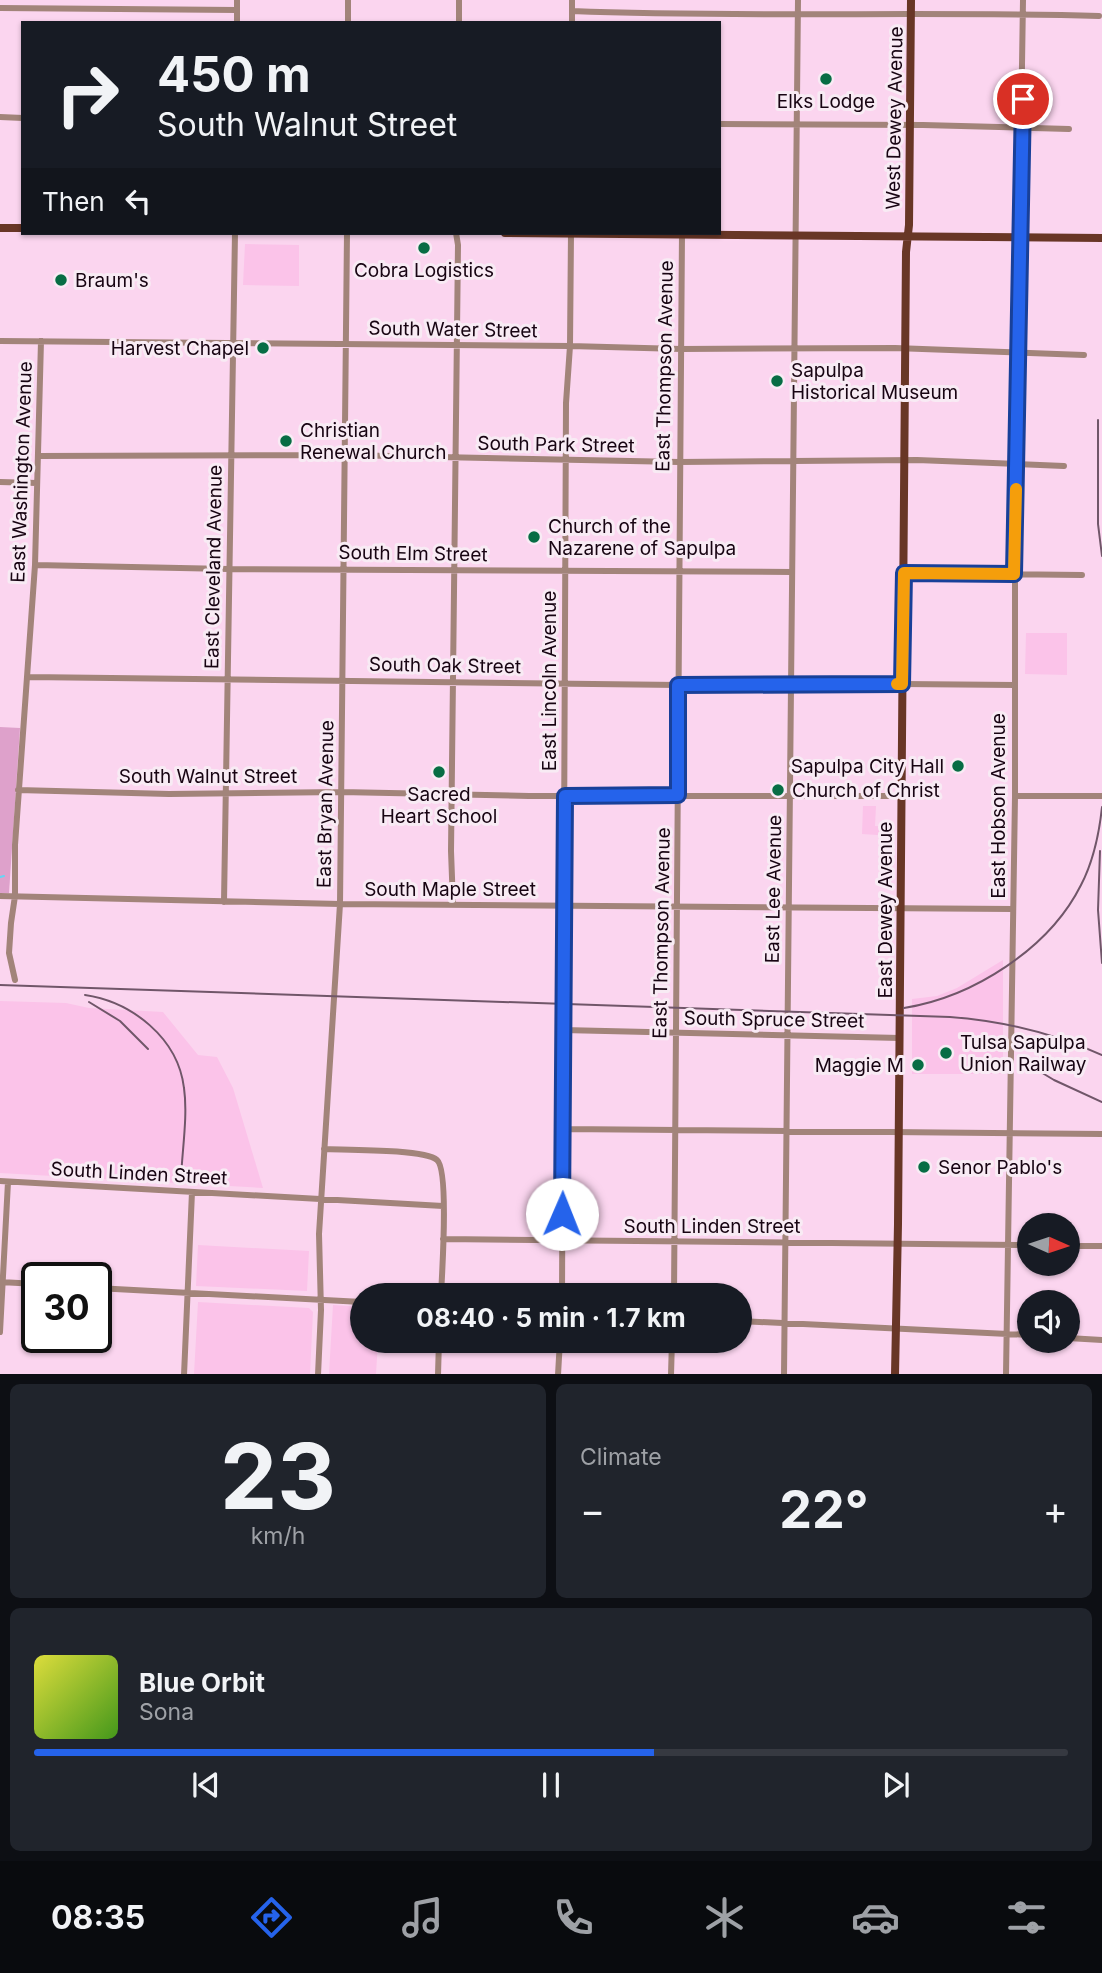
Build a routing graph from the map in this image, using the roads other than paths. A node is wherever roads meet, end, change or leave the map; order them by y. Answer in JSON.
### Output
{"nodes":[{"id":1,"x":237,"y":0,"type":"edge"},
{"id":2,"x":348,"y":0,"type":"edge"},
{"id":3,"x":459,"y":0,"type":"edge"},
{"id":4,"x":572,"y":0,"type":"edge"},
{"id":5,"x":798,"y":0,"type":"edge"},
{"id":6,"x":911,"y":0,"type":"edge"},
{"id":7,"x":1023,"y":0,"type":"edge"},
{"id":8,"x":0,"y":8,"type":"edge"},
{"id":9,"x":237,"y":10,"type":"junction"},
{"id":10,"x":572,"y":11,"type":"junction"},
{"id":11,"x":798,"y":13,"type":"junction"},
{"id":12,"x":911,"y":13,"type":"junction"},
{"id":13,"x":1023,"y":14,"type":"junction"},
{"id":14,"x":1099,"y":16,"type":"dead end"},
{"id":15,"x":684,"y":19,"type":"edge"},
{"id":16,"x":237,"y":21,"type":"edge"},
{"id":17,"x":348,"y":21,"type":"edge"},
{"id":18,"x":459,"y":21,"type":"edge"},
{"id":19,"x":572,"y":21,"type":"edge"},
{"id":20,"x":0,"y":117,"type":"edge"},
{"id":21,"x":21,"y":118,"type":"edge"},
{"id":22,"x":721,"y":124,"type":"edge"},
{"id":23,"x":797,"y":124,"type":"junction"},
{"id":24,"x":910,"y":124,"type":"junction"},
{"id":25,"x":1022,"y":127,"type":"junction"},
{"id":26,"x":1069,"y":129,"type":"dead end"},
{"id":27,"x":0,"y":228,"type":"edge"},
{"id":28,"x":21,"y":228,"type":"edge"},
{"id":29,"x":235,"y":235,"type":"edge"},
{"id":30,"x":347,"y":235,"type":"edge"},
{"id":31,"x":456,"y":235,"type":"edge"},
{"id":32,"x":571,"y":235,"type":"edge"},
{"id":33,"x":682,"y":235,"type":"edge"},
{"id":34,"x":721,"y":235,"type":"edge"},
{"id":35,"x":796,"y":236,"type":"junction"},
{"id":36,"x":908,"y":236,"type":"junction"},
{"id":37,"x":1020,"y":237,"type":"junction"},
{"id":38,"x":1102,"y":239,"type":"edge"},
{"id":39,"x":0,"y":341,"type":"edge"},
{"id":40,"x":41,"y":341,"type":"junction"},
{"id":41,"x":233,"y":343,"type":"junction"},
{"id":42,"x":346,"y":344,"type":"junction"},
{"id":43,"x":458,"y":345,"type":"junction"},
{"id":44,"x":570,"y":346,"type":"junction"},
{"id":45,"x":795,"y":348,"type":"junction"},
{"id":46,"x":681,"y":349,"type":"junction"},
{"id":47,"x":905,"y":349,"type":"junction"},
{"id":48,"x":1018,"y":352,"type":"junction"},
{"id":49,"x":1084,"y":355,"type":"dead end"},
{"id":50,"x":344,"y":455,"type":"junction"},
{"id":51,"x":38,"y":456,"type":"junction"},
{"id":52,"x":230,"y":456,"type":"junction"},
{"id":53,"x":456,"y":457,"type":"junction"},
{"id":54,"x":565,"y":460,"type":"junction"},
{"id":55,"x":792,"y":460,"type":"junction"},
{"id":56,"x":905,"y":460,"type":"junction"},
{"id":57,"x":679,"y":462,"type":"junction"},
{"id":58,"x":1017,"y":465,"type":"junction"},
{"id":59,"x":1064,"y":467,"type":"dead end"},
{"id":60,"x":0,"y":482,"type":"edge"},
{"id":61,"x":37,"y":483,"type":"junction"},
{"id":62,"x":35,"y":565,"type":"junction"},
{"id":63,"x":343,"y":568,"type":"junction"},
{"id":64,"x":228,"y":569,"type":"junction"},
{"id":65,"x":455,"y":569,"type":"junction"},
{"id":66,"x":565,"y":571,"type":"junction"},
{"id":67,"x":792,"y":572,"type":"junction"},
{"id":68,"x":678,"y":573,"type":"junction"},
{"id":69,"x":904,"y":573,"type":"junction"},
{"id":70,"x":1014,"y":574,"type":"junction"},
{"id":71,"x":1082,"y":575,"type":"dead end"},
{"id":72,"x":28,"y":677,"type":"junction"},
{"id":73,"x":228,"y":680,"type":"junction"},
{"id":74,"x":342,"y":680,"type":"junction"},
{"id":75,"x":454,"y":681,"type":"junction"},
{"id":76,"x":565,"y":682,"type":"junction"},
{"id":77,"x":791,"y":683,"type":"junction"},
{"id":78,"x":902,"y":684,"type":"junction"},
{"id":79,"x":678,"y":685,"type":"junction"},
{"id":80,"x":1015,"y":685,"type":"junction"},
{"id":81,"x":19,"y":790,"type":"junction"},
{"id":82,"x":341,"y":792,"type":"junction"},
{"id":83,"x":227,"y":793,"type":"junction"},
{"id":84,"x":452,"y":795,"type":"junction"},
{"id":85,"x":678,"y":795,"type":"junction"},
{"id":86,"x":565,"y":796,"type":"junction"},
{"id":87,"x":901,"y":796,"type":"junction"},
{"id":88,"x":1015,"y":796,"type":"junction"},
{"id":89,"x":1102,"y":796,"type":"edge"},
{"id":90,"x":790,"y":797,"type":"junction"},
{"id":91,"x":0,"y":896,"type":"edge"},
{"id":92,"x":15,"y":896,"type":"junction"},
{"id":93,"x":224,"y":902,"type":"junction"},
{"id":94,"x":340,"y":904,"type":"junction"},
{"id":95,"x":453,"y":904,"type":"junction"},
{"id":96,"x":565,"y":905,"type":"junction"},
{"id":97,"x":676,"y":907,"type":"junction"},
{"id":98,"x":790,"y":908,"type":"junction"},
{"id":99,"x":900,"y":908,"type":"junction"},
{"id":100,"x":1013,"y":909,"type":"junction"},
{"id":101,"x":15,"y":980,"type":"dead end"},
{"id":102,"x":563,"y":1030,"type":"junction"},
{"id":103,"x":675,"y":1032,"type":"junction"},
{"id":104,"x":787,"y":1035,"type":"junction"},
{"id":105,"x":900,"y":1038,"type":"junction"},
{"id":106,"x":563,"y":1129,"type":"junction"},
{"id":107,"x":675,"y":1131,"type":"junction"},
{"id":108,"x":899,"y":1132,"type":"junction"},
{"id":109,"x":786,"y":1133,"type":"junction"},
{"id":110,"x":1011,"y":1133,"type":"junction"},
{"id":111,"x":1102,"y":1134,"type":"edge"},
{"id":112,"x":324,"y":1149,"type":"junction"},
{"id":113,"x":4,"y":1181,"type":"edge"},
{"id":114,"x":192,"y":1192,"type":"junction"},
{"id":115,"x":321,"y":1199,"type":"junction"},
{"id":116,"x":443,"y":1206,"type":"junction"},
{"id":117,"x":443,"y":1239,"type":"junction"},
{"id":118,"x":561,"y":1241,"type":"junction"},
{"id":119,"x":674,"y":1242,"type":"junction"},
{"id":120,"x":785,"y":1243,"type":"junction"},
{"id":121,"x":898,"y":1244,"type":"junction"},
{"id":122,"x":1009,"y":1244,"type":"junction"},
{"id":123,"x":1017,"y":1244,"type":"edge"},
{"id":124,"x":1080,"y":1246,"type":"edge"},
{"id":125,"x":1102,"y":1247,"type":"edge"},
{"id":126,"x":1,"y":1282,"type":"edge"},
{"id":127,"x":21,"y":1283,"type":"edge"},
{"id":128,"x":441,"y":1283,"type":"edge"},
{"id":129,"x":562,"y":1283,"type":"edge"},
{"id":130,"x":674,"y":1283,"type":"edge"},
{"id":131,"x":112,"y":1289,"type":"edge"},
{"id":132,"x":188,"y":1293,"type":"junction"},
{"id":133,"x":320,"y":1300,"type":"junction"},
{"id":134,"x":350,"y":1301,"type":"edge"},
{"id":135,"x":752,"y":1322,"type":"edge"},
{"id":136,"x":785,"y":1323,"type":"junction"},
{"id":137,"x":897,"y":1329,"type":"junction"},
{"id":138,"x":0,"y":1332,"type":"edge"},
{"id":139,"x":1008,"y":1335,"type":"junction"},
{"id":140,"x":1017,"y":1335,"type":"edge"},
{"id":141,"x":1080,"y":1339,"type":"edge"},
{"id":142,"x":1102,"y":1340,"type":"edge"},
{"id":143,"x":439,"y":1353,"type":"edge"},
{"id":144,"x":559,"y":1353,"type":"edge"},
{"id":145,"x":672,"y":1353,"type":"edge"},
{"id":146,"x":184,"y":1374,"type":"edge"},
{"id":147,"x":318,"y":1374,"type":"edge"},
{"id":148,"x":438,"y":1374,"type":"edge"},
{"id":149,"x":558,"y":1374,"type":"edge"},
{"id":150,"x":671,"y":1374,"type":"edge"},
{"id":151,"x":783,"y":1374,"type":"edge"},
{"id":152,"x":895,"y":1374,"type":"edge"},
{"id":153,"x":1006,"y":1374,"type":"edge"}],
"edges":[{"from":1,"to":9,"type":"street"},
{"from":2,"to":17,"type":"street"},
{"from":3,"to":18,"type":"street"},
{"from":4,"to":10,"type":"street"},
{"from":5,"to":11,"type":"street","name":"East Lee Avenue"},
{"from":6,"to":12,"type":"main road","name":"West Dewey Avenue"},
{"from":7,"to":13,"type":"street","name":"East Hobson Avenue"},
{"from":8,"to":9,"type":"street"},
{"from":9,"to":16,"type":"street"},
{"from":10,"to":15,"type":"street"},
{"from":10,"to":19,"type":"street"},
{"from":11,"to":12,"type":"street"},
{"from":11,"to":15,"type":"street"},
{"from":11,"to":23,"type":"street","name":"East Lee Avenue"},
{"from":12,"to":13,"type":"street"},
{"from":12,"to":24,"type":"main road","name":"West Dewey Avenue"},
{"from":13,"to":14,"type":"street"},
{"from":13,"to":25,"type":"street","name":"East Hobson Avenue"},
{"from":20,"to":21,"type":"street"},
{"from":22,"to":23,"type":"street"},
{"from":23,"to":24,"type":"street"},
{"from":23,"to":35,"type":"street","name":"East Lee Avenue"},
{"from":24,"to":25,"type":"street"},
{"from":24,"to":36,"type":"main road","name":"West Dewey Avenue"},
{"from":25,"to":26,"type":"street"},
{"from":25,"to":37,"type":"street","name":"East Hobson Avenue"},
{"from":27,"to":28,"type":"main road"},
{"from":29,"to":41,"type":"street","name":"East Cleveland Avenue"},
{"from":30,"to":42,"type":"street","name":"East Bryan Avenue"},
{"from":31,"to":43,"type":"street"},
{"from":32,"to":44,"type":"street","name":"East Lincoln Avenue"},
{"from":33,"to":46,"type":"street","name":"East Thompson Avenue"},
{"from":34,"to":35,"type":"main road"},
{"from":35,"to":36,"type":"main road"},
{"from":35,"to":45,"type":"street","name":"East Lee Avenue"},
{"from":36,"to":37,"type":"main road"},
{"from":36,"to":47,"type":"main road","name":"East Dewey Avenue"},
{"from":37,"to":38,"type":"main road"},
{"from":37,"to":48,"type":"street","name":"East Hobson Avenue"},
{"from":39,"to":40,"type":"street","name":"South Water Street"},
{"from":40,"to":41,"type":"street","name":"South Water Street"},
{"from":40,"to":51,"type":"street","name":"East Washington Avenue"},
{"from":41,"to":42,"type":"street","name":"South Water Street"},
{"from":41,"to":52,"type":"street","name":"East Cleveland Avenue"},
{"from":42,"to":43,"type":"street","name":"South Water Street"},
{"from":42,"to":50,"type":"street","name":"East Bryan Avenue"},
{"from":43,"to":44,"type":"street","name":"South Water Street"},
{"from":43,"to":53,"type":"street"},
{"from":44,"to":46,"type":"street","name":"South Water Street"},
{"from":44,"to":54,"type":"street","name":"East Lincoln Avenue"},
{"from":45,"to":46,"type":"street","name":"South Water Street"},
{"from":45,"to":47,"type":"street","name":"South Water Street"},
{"from":45,"to":55,"type":"street","name":"East Lee Avenue"},
{"from":46,"to":57,"type":"street","name":"East Thompson Avenue"},
{"from":47,"to":48,"type":"street","name":"South Water Street"},
{"from":47,"to":56,"type":"main road","name":"East Dewey Avenue"},
{"from":48,"to":49,"type":"street","name":"South Water Street"},
{"from":48,"to":58,"type":"street","name":"East Hobson Avenue"},
{"from":50,"to":52,"type":"street","name":"South Park Street"},
{"from":50,"to":53,"type":"street","name":"South Park Street"},
{"from":50,"to":63,"type":"street","name":"East Bryan Avenue"},
{"from":51,"to":52,"type":"street","name":"South Park Street"},
{"from":51,"to":61,"type":"street","name":"East Washington Avenue"},
{"from":52,"to":64,"type":"street","name":"East Cleveland Avenue"},
{"from":53,"to":54,"type":"street","name":"South Park Street"},
{"from":53,"to":65,"type":"street"},
{"from":54,"to":57,"type":"street","name":"South Park Street"},
{"from":54,"to":66,"type":"street","name":"East Lincoln Avenue"},
{"from":55,"to":56,"type":"street","name":"South Park Street"},
{"from":55,"to":57,"type":"street","name":"South Park Street"},
{"from":55,"to":67,"type":"street","name":"East Lee Avenue"},
{"from":56,"to":58,"type":"street","name":"South Park Street"},
{"from":56,"to":69,"type":"main road","name":"East Dewey Avenue"},
{"from":57,"to":68,"type":"street","name":"East Thompson Avenue"},
{"from":58,"to":59,"type":"street","name":"South Park Street"},
{"from":58,"to":70,"type":"street","name":"East Hobson Avenue"},
{"from":60,"to":61,"type":"street"},
{"from":61,"to":62,"type":"street","name":"East Washington Avenue"},
{"from":62,"to":64,"type":"street","name":"South Elm Street"},
{"from":62,"to":72,"type":"street","name":"East Washington Avenue"},
{"from":63,"to":64,"type":"street","name":"South Elm Street"},
{"from":63,"to":65,"type":"street","name":"South Elm Street"},
{"from":63,"to":74,"type":"street","name":"East Bryan Avenue"},
{"from":64,"to":73,"type":"street","name":"East Cleveland Avenue"},
{"from":65,"to":66,"type":"street","name":"South Elm Street"},
{"from":65,"to":75,"type":"street"},
{"from":66,"to":68,"type":"street","name":"South Elm Street"},
{"from":66,"to":76,"type":"street","name":"East Lincoln Avenue"},
{"from":67,"to":68,"type":"street","name":"South Elm Street"},
{"from":67,"to":77,"type":"street","name":"East Lee Avenue"},
{"from":68,"to":79,"type":"street","name":"East Thompson Avenue"},
{"from":69,"to":70,"type":"street"},
{"from":69,"to":78,"type":"main road","name":"East Dewey Avenue"},
{"from":70,"to":71,"type":"street"},
{"from":70,"to":80,"type":"street","name":"East Hobson Avenue"},
{"from":72,"to":73,"type":"street","name":"South Oak Street"},
{"from":72,"to":81,"type":"street","name":"East Washington Avenue"},
{"from":73,"to":74,"type":"street","name":"South Oak Street"},
{"from":73,"to":83,"type":"street","name":"East Cleveland Avenue"},
{"from":74,"to":75,"type":"street","name":"South Oak Street"},
{"from":74,"to":82,"type":"street","name":"East Bryan Avenue"},
{"from":75,"to":76,"type":"street","name":"South Oak Street"},
{"from":75,"to":84,"type":"street"},
{"from":76,"to":79,"type":"street","name":"South Oak Street"},
{"from":76,"to":86,"type":"street","name":"East Lincoln Avenue"},
{"from":77,"to":78,"type":"street","name":"South Oak Street"},
{"from":77,"to":79,"type":"street","name":"South Oak Street"},
{"from":77,"to":90,"type":"street","name":"East Lee Avenue"},
{"from":78,"to":80,"type":"street","name":"South Oak Street"},
{"from":78,"to":87,"type":"main road","name":"East Dewey Avenue"},
{"from":79,"to":85,"type":"street","name":"East Thompson Avenue"},
{"from":80,"to":88,"type":"street","name":"East Hobson Avenue"},
{"from":81,"to":83,"type":"street","name":"South Walnut Street"},
{"from":81,"to":92,"type":"street","name":"East Washington Avenue"},
{"from":82,"to":83,"type":"street","name":"South Walnut Street"},
{"from":82,"to":84,"type":"street","name":"South Walnut Street"},
{"from":82,"to":94,"type":"street","name":"East Bryan Avenue"},
{"from":83,"to":93,"type":"street","name":"East Cleveland Avenue"},
{"from":84,"to":86,"type":"street","name":"South Walnut Street"},
{"from":84,"to":95,"type":"street"},
{"from":85,"to":86,"type":"street","name":"South Walnut Street"},
{"from":85,"to":90,"type":"street","name":"South Walnut Street"},
{"from":85,"to":97,"type":"street","name":"East Thompson Avenue"},
{"from":86,"to":96,"type":"street","name":"East Lincoln Avenue"},
{"from":87,"to":90,"type":"street","name":"South Walnut Street"},
{"from":87,"to":99,"type":"main road","name":"East Dewey Avenue"},
{"from":88,"to":89,"type":"street"},
{"from":88,"to":100,"type":"street","name":"East Hobson Avenue"},
{"from":90,"to":98,"type":"street","name":"East Lee Avenue"},
{"from":91,"to":92,"type":"street","name":"South Maple Street"},
{"from":92,"to":93,"type":"street","name":"South Maple Street"},
{"from":92,"to":101,"type":"street","name":"East Washington Avenue"},
{"from":93,"to":94,"type":"street","name":"South Maple Street"},
{"from":94,"to":95,"type":"street","name":"South Maple Street"},
{"from":94,"to":112,"type":"street","name":"East Bryan Avenue"},
{"from":95,"to":96,"type":"street","name":"South Maple Street"},
{"from":96,"to":97,"type":"street","name":"South Maple Street"},
{"from":96,"to":102,"type":"street","name":"East Lincoln Avenue"},
{"from":97,"to":98,"type":"street","name":"South Maple Street"},
{"from":97,"to":103,"type":"street","name":"East Thompson Avenue"},
{"from":98,"to":99,"type":"street","name":"South Maple Street"},
{"from":98,"to":104,"type":"street","name":"East Lee Avenue"},
{"from":99,"to":100,"type":"street","name":"South Maple Street"},
{"from":99,"to":105,"type":"main road","name":"East Dewey Avenue"},
{"from":100,"to":110,"type":"street","name":"East Hobson Avenue"},
{"from":102,"to":103,"type":"street","name":"South Spruce Street"},
{"from":102,"to":106,"type":"street","name":"East Lincoln Avenue"},
{"from":103,"to":104,"type":"street","name":"South Spruce Street"},
{"from":103,"to":107,"type":"street","name":"East Thompson Avenue"},
{"from":104,"to":105,"type":"street","name":"South Spruce Street"},
{"from":104,"to":109,"type":"street","name":"East Lee Avenue"},
{"from":105,"to":108,"type":"main road","name":"East Dewey Avenue"},
{"from":106,"to":107,"type":"street"},
{"from":106,"to":118,"type":"street","name":"East Lincoln Avenue"},
{"from":107,"to":109,"type":"street"},
{"from":107,"to":119,"type":"street","name":"East Thompson Avenue"},
{"from":108,"to":109,"type":"street"},
{"from":108,"to":110,"type":"street"},
{"from":108,"to":121,"type":"main road","name":"East Dewey Avenue"},
{"from":109,"to":120,"type":"street","name":"East Lee Avenue"},
{"from":110,"to":111,"type":"street"},
{"from":110,"to":122,"type":"street","name":"East Hobson Avenue"},
{"from":112,"to":115,"type":"street","name":"East Bryan Avenue"},
{"from":112,"to":116,"type":"street"},
{"from":113,"to":114,"type":"street","name":"South Linden Street"},
{"from":113,"to":126,"type":"street"},
{"from":114,"to":115,"type":"street","name":"South Linden Street"},
{"from":114,"to":132,"type":"street"},
{"from":115,"to":116,"type":"street","name":"South Linden Street"},
{"from":115,"to":133,"type":"street","name":"East Bryan Avenue"},
{"from":116,"to":117,"type":"street"},
{"from":117,"to":118,"type":"street","name":"South Linden Street"},
{"from":117,"to":128,"type":"street"},
{"from":118,"to":119,"type":"street","name":"South Linden Street"},
{"from":118,"to":129,"type":"street","name":"East Lincoln Avenue"},
{"from":119,"to":120,"type":"street","name":"South Linden Street"},
{"from":119,"to":130,"type":"street","name":"East Thompson Avenue"},
{"from":120,"to":121,"type":"street","name":"South Linden Street"},
{"from":120,"to":136,"type":"street","name":"East Lee Avenue"},
{"from":121,"to":122,"type":"street","name":"South Linden Street"},
{"from":121,"to":137,"type":"main road","name":"East Dewey Avenue"},
{"from":122,"to":123,"type":"street","name":"South Linden Street"},
{"from":122,"to":139,"type":"street","name":"East Hobson Avenue"},
{"from":124,"to":125,"type":"street"},
{"from":126,"to":127,"type":"street"},
{"from":126,"to":138,"type":"street"},
{"from":131,"to":132,"type":"street"},
{"from":132,"to":133,"type":"street"},
{"from":132,"to":146,"type":"street"},
{"from":133,"to":134,"type":"street"},
{"from":133,"to":147,"type":"street","name":"East Bryan Avenue"},
{"from":135,"to":136,"type":"street"},
{"from":136,"to":137,"type":"street"},
{"from":136,"to":151,"type":"street","name":"East Lee Avenue"},
{"from":137,"to":139,"type":"street"},
{"from":137,"to":152,"type":"main road","name":"East Dewey Avenue"},
{"from":139,"to":140,"type":"street"},
{"from":139,"to":153,"type":"street","name":"East Hobson Avenue"},
{"from":141,"to":142,"type":"street"},
{"from":143,"to":148,"type":"street"},
{"from":144,"to":149,"type":"street"},
{"from":145,"to":150,"type":"street"}]}
